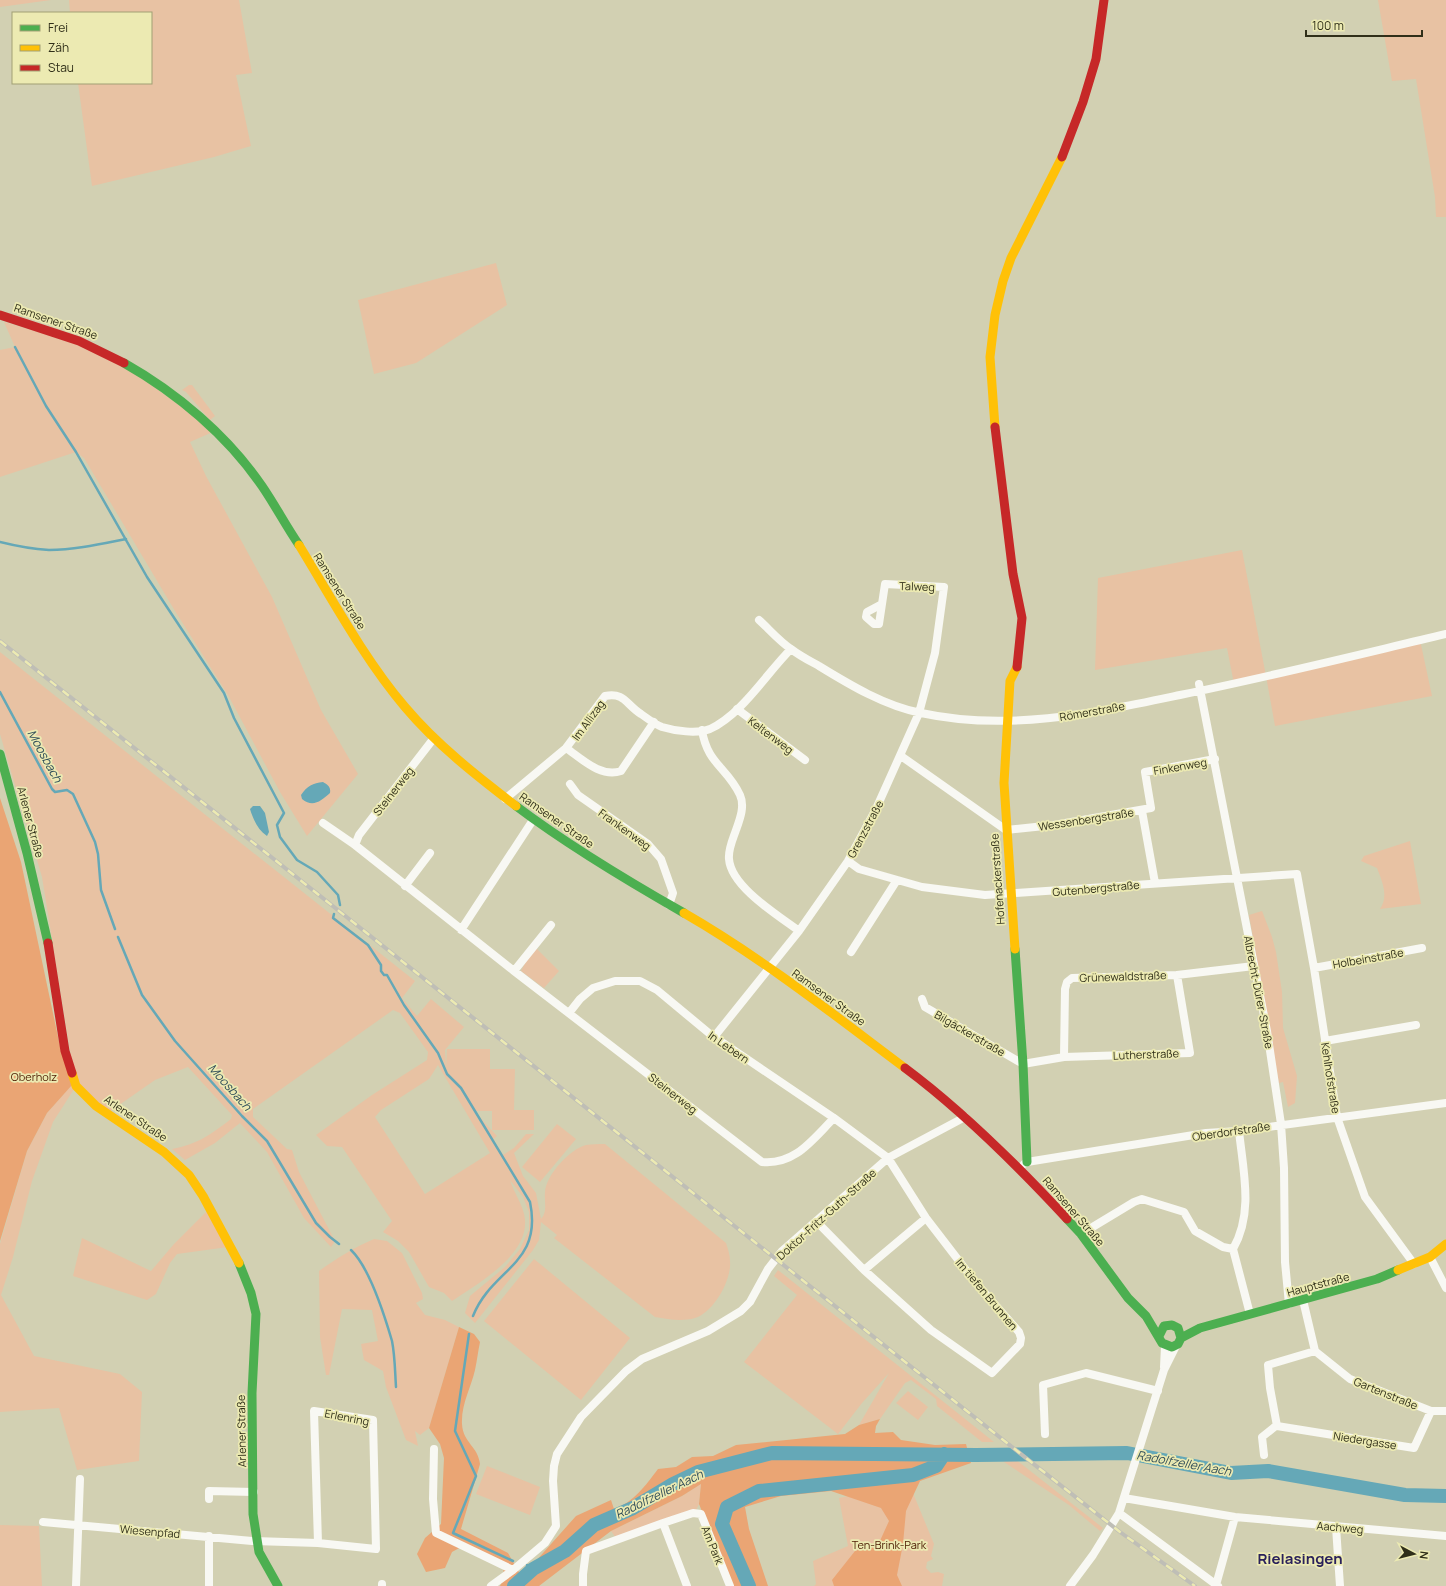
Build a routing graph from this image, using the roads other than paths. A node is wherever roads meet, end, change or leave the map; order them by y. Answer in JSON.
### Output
{"nodes":[{"id":1,"x":1104,"y":0,"type":"edge"},
{"id":2,"x":0,"y":315,"type":"edge"},
{"id":3,"x":944,"y":587,"type":"joint"},
{"id":4,"x":882,"y":604,"type":"dead end"},
{"id":5,"x":759,"y":620,"type":"dead end"},
{"id":6,"x":1446,"y":634,"type":"edge"},
{"id":7,"x":791,"y":649,"type":"junction"},
{"id":8,"x":1199,"y":687,"type":"junction"},
{"id":9,"x":737,"y":709,"type":"junction"},
{"id":10,"x":919,"y":713,"type":"junction"},
{"id":11,"x":1007,"y":722,"type":"junction"},
{"id":12,"x":658,"y":724,"type":"junction"},
{"id":13,"x":702,"y":730,"type":"junction"},
{"id":14,"x":434,"y":738,"type":"junction"},
{"id":15,"x":566,"y":748,"type":"junction"},
{"id":16,"x":0,"y":754,"type":"edge"},
{"id":17,"x":901,"y":756,"type":"junction"},
{"id":18,"x":1214,"y":759,"type":"junction"},
{"id":19,"x":805,"y":760,"type":"dead end"},
{"id":20,"x":570,"y":784,"type":"dead end"},
{"id":21,"x":505,"y":799,"type":"junction"},
{"id":22,"x":1142,"y":811,"type":"junction"},
{"id":23,"x":533,"y":820,"type":"junction"},
{"id":24,"x":323,"y":823,"type":"dead end"},
{"id":25,"x":1006,"y":830,"type":"junction"},
{"id":26,"x":355,"y":845,"type":"junction"},
{"id":27,"x":430,"y":853,"type":"dead end"},
{"id":28,"x":848,"y":861,"type":"junction"},
{"id":29,"x":1297,"y":874,"type":"joint"},
{"id":30,"x":1238,"y":879,"type":"junction"},
{"id":31,"x":897,"y":880,"type":"junction"},
{"id":32,"x":1155,"y":883,"type":"junction"},
{"id":33,"x":405,"y":886,"type":"junction"},
{"id":34,"x":1010,"y":895,"type":"junction"},
{"id":35,"x":669,"y":905,"type":"junction"},
{"id":36,"x":551,"y":925,"type":"dead end"},
{"id":37,"x":460,"y":930,"type":"junction"},
{"id":38,"x":799,"y":932,"type":"junction"},
{"id":39,"x":1422,"y":948,"type":"dead end"},
{"id":40,"x":851,"y":952,"type":"dead end"},
{"id":41,"x":1254,"y":966,"type":"junction"},
{"id":42,"x":770,"y":968,"type":"junction"},
{"id":43,"x":1314,"y":968,"type":"junction"},
{"id":44,"x":514,"y":971,"type":"junction"},
{"id":45,"x":1177,"y":975,"type":"junction"},
{"id":46,"x":922,"y":999,"type":"dead end"},
{"id":47,"x":570,"y":1013,"type":"junction"},
{"id":48,"x":1416,"y":1025,"type":"dead end"},
{"id":49,"x":714,"y":1037,"type":"junction"},
{"id":50,"x":1325,"y":1041,"type":"junction"},
{"id":51,"x":1064,"y":1057,"type":"junction"},
{"id":52,"x":1023,"y":1064,"type":"junction"},
{"id":53,"x":1446,"y":1103,"type":"edge"},
{"id":54,"x":965,"y":1117,"type":"junction"},
{"id":55,"x":1337,"y":1117,"type":"junction"},
{"id":56,"x":834,"y":1118,"type":"junction"},
{"id":57,"x":1281,"y":1124,"type":"junction"},
{"id":58,"x":1239,"y":1131,"type":"junction"},
{"id":59,"x":888,"y":1158,"type":"junction"},
{"id":60,"x":1023,"y":1164,"type":"junction"},
{"id":61,"x":926,"y":1218,"type":"junction"},
{"id":62,"x":816,"y":1221,"type":"junction"},
{"id":63,"x":1081,"y":1234,"type":"junction"},
{"id":64,"x":1446,"y":1244,"type":"edge"},
{"id":65,"x":1233,"y":1249,"type":"junction"},
{"id":66,"x":1438,"y":1253,"type":"edge"},
{"id":67,"x":1414,"y":1264,"type":"junction"},
{"id":68,"x":864,"y":1270,"type":"junction"},
{"id":69,"x":1446,"y":1288,"type":"edge"},
{"id":70,"x":1303,"y":1300,"type":"junction"},
{"id":71,"x":1289,"y":1304,"type":"junction"},
{"id":72,"x":1250,"y":1314,"type":"junction"},
{"id":73,"x":1146,"y":1316,"type":"junction"},
{"id":74,"x":1168,"y":1325,"type":"junction"},
{"id":75,"x":1178,"y":1328,"type":"junction"},
{"id":76,"x":1200,"y":1328,"type":"junction"},
{"id":77,"x":1159,"y":1336,"type":"junction"},
{"id":78,"x":1182,"y":1338,"type":"junction"},
{"id":79,"x":1165,"y":1346,"type":"junction"},
{"id":80,"x":1176,"y":1346,"type":"junction"},
{"id":81,"x":1315,"y":1351,"type":"junction"},
{"id":82,"x":1164,"y":1370,"type":"junction"},
{"id":83,"x":1158,"y":1391,"type":"junction"},
{"id":84,"x":1431,"y":1411,"type":"junction"},
{"id":85,"x":1446,"y":1411,"type":"edge"},
{"id":86,"x":1277,"y":1425,"type":"junction"},
{"id":87,"x":1045,"y":1434,"type":"dead end"},
{"id":88,"x":434,"y":1449,"type":"dead end"},
{"id":89,"x":1264,"y":1455,"type":"dead end"},
{"id":90,"x":80,"y":1479,"type":"dead end"},
{"id":91,"x":254,"y":1492,"type":"junction"},
{"id":92,"x":1124,"y":1498,"type":"junction"},
{"id":93,"x":209,"y":1499,"type":"dead end"},
{"id":94,"x":1119,"y":1513,"type":"junction"},
{"id":95,"x":1235,"y":1517,"type":"junction"},
{"id":96,"x":43,"y":1522,"type":"dead end"},
{"id":97,"x":663,"y":1523,"type":"junction"},
{"id":98,"x":77,"y":1524,"type":"junction"},
{"id":99,"x":1336,"y":1527,"type":"junction"},
{"id":100,"x":209,"y":1536,"type":"junction"},
{"id":101,"x":1446,"y":1536,"type":"edge"},
{"id":102,"x":256,"y":1540,"type":"junction"},
{"id":103,"x":318,"y":1543,"type":"junction"},
{"id":104,"x":513,"y":1570,"type":"junction"},
{"id":105,"x":1217,"y":1585,"type":"edge"},
{"id":106,"x":76,"y":1586,"type":"edge"},
{"id":107,"x":209,"y":1586,"type":"edge"},
{"id":108,"x":278,"y":1586,"type":"edge"},
{"id":109,"x":491,"y":1586,"type":"edge"},
{"id":110,"x":583,"y":1586,"type":"edge"},
{"id":111,"x":687,"y":1586,"type":"edge"},
{"id":112,"x":730,"y":1586,"type":"edge"},
{"id":113,"x":1070,"y":1586,"type":"edge"},
{"id":114,"x":1340,"y":1586,"type":"edge"}],
"edges":[{"from":1,"to":11,"type":"street","name":"Hofenackerstraße"},
{"from":2,"to":14,"type":"street","name":"Ramsener Straße"},
{"from":3,"to":4,"type":"street","name":"Talweg"},
{"from":3,"to":10,"type":"street","name":"Grenzstraße"},
{"from":5,"to":7,"type":"street","name":"Römerstraße"},
{"from":6,"to":8,"type":"street","name":"Römerstraße"},
{"from":7,"to":9,"type":"street","name":"Im Allizag"},
{"from":7,"to":10,"type":"street","name":"Römerstraße"},
{"from":8,"to":11,"type":"street","name":"Römerstraße"},
{"from":8,"to":18,"type":"street","name":"Albrecht-Dürer-Straße"},
{"from":9,"to":13,"type":"street","name":"Im Allizag"},
{"from":9,"to":19,"type":"street","name":"Keltenweg"},
{"from":10,"to":11,"type":"street","name":"Römerstraße"},
{"from":10,"to":17,"type":"street","name":"Grenzstraße"},
{"from":11,"to":25,"type":"street","name":"Hofenackerstraße"},
{"from":12,"to":13,"type":"street","name":"Im Allizag"},
{"from":12,"to":15,"type":"street"},
{"from":12,"to":15,"type":"street","name":"Im Allizag"},
{"from":13,"to":38,"type":"street"},
{"from":14,"to":21,"type":"street","name":"Ramsener Straße"},
{"from":14,"to":26,"type":"street","name":"Steinerweg"},
{"from":15,"to":21,"type":"street","name":"Im Allizag"},
{"from":16,"to":91,"type":"street","name":"Arlener Straße"},
{"from":17,"to":25,"type":"street"},
{"from":17,"to":28,"type":"street","name":"Grenzstraße"},
{"from":18,"to":22,"type":"street","name":"Finkenweg"},
{"from":18,"to":30,"type":"street","name":"Albrecht-Dürer-Straße"},
{"from":20,"to":35,"type":"street","name":"Frankenweg"},
{"from":21,"to":23,"type":"street","name":"Ramsener Straße"},
{"from":22,"to":25,"type":"street","name":"Wessenbergstraße"},
{"from":22,"to":32,"type":"street","name":"Wessenbergstraße"},
{"from":23,"to":35,"type":"street","name":"Ramsener Straße"},
{"from":23,"to":37,"type":"street"},
{"from":24,"to":26,"type":"street","name":"Steinerweg"},
{"from":25,"to":34,"type":"street","name":"Hofenackerstraße"},
{"from":26,"to":33,"type":"street","name":"Steinerweg"},
{"from":27,"to":33,"type":"street"},
{"from":28,"to":31,"type":"street","name":"Gutenbergstraße"},
{"from":28,"to":38,"type":"street","name":"Grenzstraße"},
{"from":29,"to":30,"type":"street","name":"Gutenbergstraße"},
{"from":29,"to":43,"type":"street","name":"Kehlhofstraße"},
{"from":30,"to":32,"type":"street","name":"Gutenbergstraße"},
{"from":30,"to":41,"type":"street","name":"Albrecht-Dürer-Straße"},
{"from":31,"to":34,"type":"street","name":"Gutenbergstraße"},
{"from":31,"to":40,"type":"street"},
{"from":32,"to":34,"type":"street","name":"Gutenbergstraße"},
{"from":33,"to":37,"type":"street","name":"Steinerweg"},
{"from":34,"to":52,"type":"street","name":"Hofenackerstraße"},
{"from":35,"to":42,"type":"street","name":"Ramsener Straße"},
{"from":36,"to":44,"type":"street"},
{"from":37,"to":44,"type":"street","name":"Steinerweg"},
{"from":38,"to":42,"type":"street","name":"Grenzstraße"},
{"from":39,"to":43,"type":"street","name":"Holbeinstraße"},
{"from":41,"to":45,"type":"street","name":"Grünewaldstraße"},
{"from":41,"to":57,"type":"street","name":"Albrecht-Dürer-Straße"},
{"from":42,"to":49,"type":"street","name":"Grenzstraße"},
{"from":42,"to":54,"type":"street","name":"Ramsener Straße"},
{"from":43,"to":50,"type":"street","name":"Kehlhofstraße"},
{"from":44,"to":47,"type":"street","name":"Steinerweg"},
{"from":45,"to":51,"type":"street","name":"Grünewaldstraße"},
{"from":45,"to":51,"type":"street","name":"Lutherstraße"},
{"from":46,"to":52,"type":"street","name":"Bilgäckerstraße"},
{"from":47,"to":49,"type":"street","name":"In Lebern"},
{"from":47,"to":56,"type":"street","name":"Steinerweg"},
{"from":48,"to":50,"type":"street"},
{"from":49,"to":56,"type":"street","name":"In Lebern"},
{"from":50,"to":55,"type":"street","name":"Kehlhofstraße"},
{"from":51,"to":52,"type":"street","name":"Lutherstraße"},
{"from":52,"to":60,"type":"street","name":"Hofenackerstraße"},
{"from":53,"to":55,"type":"street","name":"Oberdorfstraße"},
{"from":54,"to":59,"type":"street","name":"Doktor-Fritz-Guth-Straße"},
{"from":54,"to":60,"type":"street","name":"Ramsener Straße"},
{"from":55,"to":57,"type":"street","name":"Oberdorfstraße"},
{"from":55,"to":67,"type":"street","name":"Kehlhofstraße"},
{"from":56,"to":59,"type":"street","name":"In Lebern"},
{"from":57,"to":58,"type":"street","name":"Oberdorfstraße"},
{"from":57,"to":71,"type":"street","name":"Albrecht-Dürer-Straße"},
{"from":58,"to":60,"type":"street","name":"Oberdorfstraße"},
{"from":58,"to":65,"type":"street"},
{"from":59,"to":61,"type":"street","name":"Im tiefen Brunnen"},
{"from":59,"to":62,"type":"street","name":"Doktor-Fritz-Guth-Straße"},
{"from":60,"to":63,"type":"street","name":"Ramsener Straße"},
{"from":61,"to":68,"type":"street"},
{"from":61,"to":68,"type":"street","name":"Im tiefen Brunnen"},
{"from":62,"to":68,"type":"street","name":"Im tiefen Brunnen"},
{"from":62,"to":104,"type":"street","name":"Doktor-Fritz-Guth-Straße"},
{"from":63,"to":65,"type":"street"},
{"from":63,"to":73,"type":"street","name":"Ramsener Straße"},
{"from":64,"to":66,"type":"street","name":"Hauptstraße"},
{"from":65,"to":72,"type":"street"},
{"from":66,"to":67,"type":"street","name":"Hauptstraße"},
{"from":66,"to":69,"type":"street"},
{"from":67,"to":70,"type":"street","name":"Hauptstraße"},
{"from":70,"to":71,"type":"street","name":"Hauptstraße"},
{"from":70,"to":81,"type":"street"},
{"from":71,"to":72,"type":"street","name":"Hauptstraße"},
{"from":72,"to":76,"type":"street","name":"Hauptstraße"},
{"from":73,"to":74,"type":"street","name":"Ramsener Straße"},
{"from":73,"to":77,"type":"street","name":"Ramsener Straße"},
{"from":74,"to":75,"type":"street"},
{"from":74,"to":77,"type":"street"},
{"from":75,"to":76,"type":"street"},
{"from":75,"to":78,"type":"street"},
{"from":76,"to":78,"type":"street"},
{"from":77,"to":79,"type":"street"},
{"from":78,"to":80,"type":"street"},
{"from":79,"to":80,"type":"street"},
{"from":79,"to":82,"type":"street"},
{"from":80,"to":82,"type":"street"},
{"from":81,"to":84,"type":"street","name":"Gartenstraße"},
{"from":81,"to":86,"type":"street"},
{"from":82,"to":83,"type":"street"},
{"from":83,"to":87,"type":"street"},
{"from":83,"to":92,"type":"street"},
{"from":84,"to":85,"type":"street","name":"Gartenstraße"},
{"from":84,"to":86,"type":"street","name":"Niedergasse"},
{"from":86,"to":89,"type":"street"},
{"from":88,"to":104,"type":"street"},
{"from":90,"to":98,"type":"street"},
{"from":91,"to":93,"type":"street"},
{"from":91,"to":102,"type":"street","name":"Arlener Straße"},
{"from":92,"to":94,"type":"street"},
{"from":92,"to":95,"type":"street","name":"Aachweg"},
{"from":94,"to":105,"type":"street"},
{"from":94,"to":113,"type":"street"},
{"from":95,"to":99,"type":"street","name":"Aachweg"},
{"from":95,"to":105,"type":"street"},
{"from":96,"to":98,"type":"street","name":"Wiesenpfad"},
{"from":97,"to":110,"type":"street"},
{"from":97,"to":111,"type":"street"},
{"from":97,"to":112,"type":"street","name":"Am Park"},
{"from":98,"to":100,"type":"street","name":"Wiesenpfad"},
{"from":98,"to":106,"type":"street"},
{"from":99,"to":101,"type":"street","name":"Aachweg"},
{"from":99,"to":114,"type":"street"},
{"from":100,"to":102,"type":"street","name":"Wiesenpfad"},
{"from":100,"to":107,"type":"street"},
{"from":102,"to":103,"type":"street","name":"Erlenring"},
{"from":102,"to":108,"type":"street","name":"Arlener Straße"},
{"from":103,"to":103,"type":"street","name":"Erlenring"},
{"from":104,"to":109,"type":"street","name":"Doktor-Fritz-Guth-Straße"}]}
